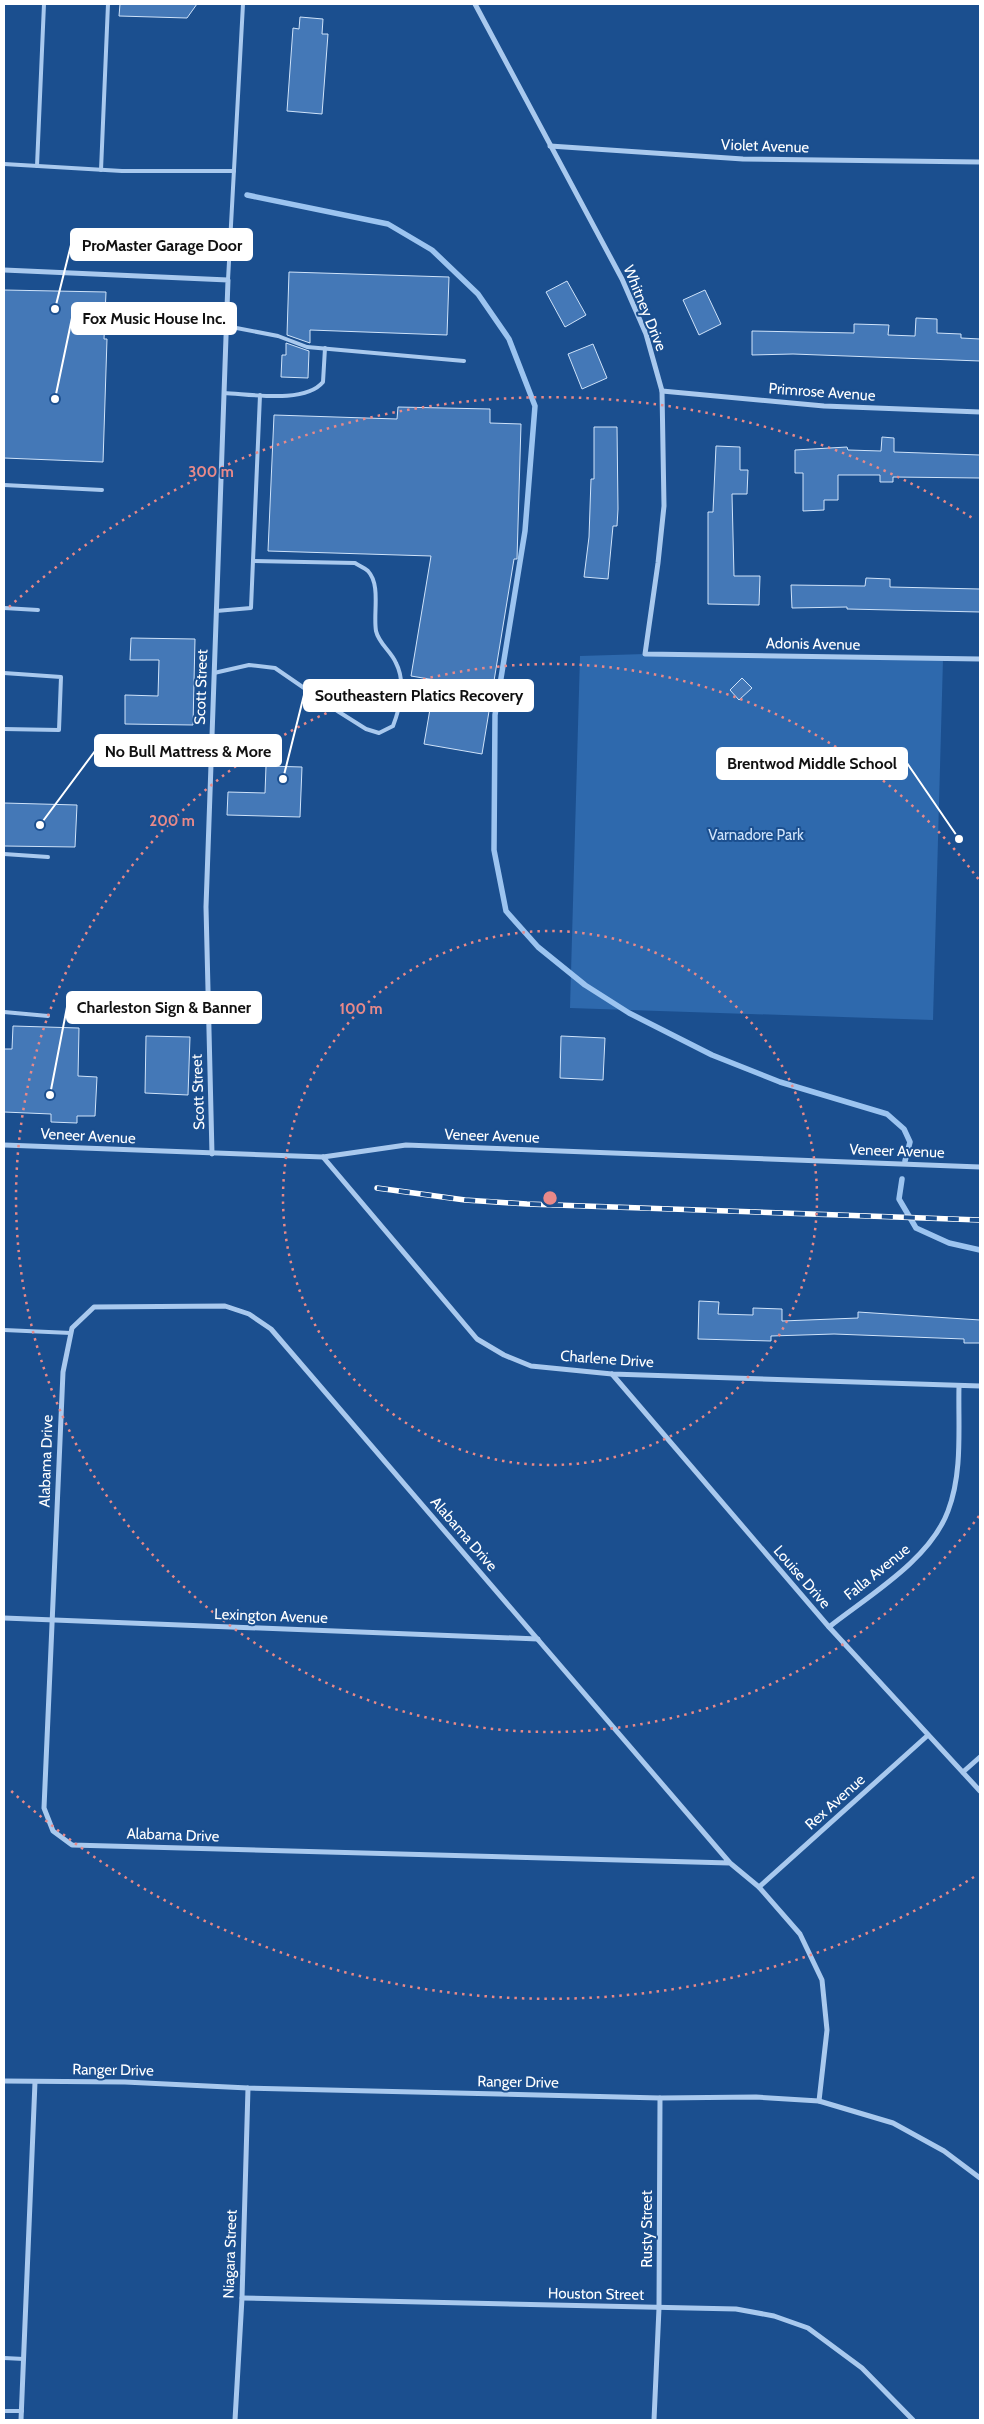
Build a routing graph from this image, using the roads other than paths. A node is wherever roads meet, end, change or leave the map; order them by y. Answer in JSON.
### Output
{"nodes":[{"id":1,"x":44,"y":4,"type":"edge"},
{"id":2,"x":108,"y":4,"type":"edge"},
{"id":3,"x":243,"y":4,"type":"edge"},
{"id":4,"x":475,"y":4,"type":"edge"},
{"id":5,"x":550,"y":146,"type":"junction"},
{"id":6,"x":980,"y":162,"type":"edge"},
{"id":7,"x":4,"y":164,"type":"edge"},
{"id":8,"x":37,"y":166,"type":"junction"},
{"id":9,"x":102,"y":170,"type":"junction"},
{"id":10,"x":234,"y":171,"type":"junction"},
{"id":11,"x":4,"y":270,"type":"edge"},
{"id":12,"x":228,"y":280,"type":"junction"},
{"id":13,"x":226,"y":326,"type":"junction"},
{"id":14,"x":325,"y":348,"type":"junction"},
{"id":15,"x":464,"y":360,"type":"dead end"},
{"id":16,"x":662,"y":391,"type":"junction"},
{"id":17,"x":224,"y":393,"type":"junction"},
{"id":18,"x":260,"y":395,"type":"junction"},
{"id":19,"x":980,"y":412,"type":"edge"},
{"id":20,"x":4,"y":485,"type":"edge"},
{"id":21,"x":102,"y":490,"type":"dead end"},
{"id":22,"x":253,"y":561,"type":"junction"},
{"id":23,"x":4,"y":608,"type":"edge"},
{"id":24,"x":38,"y":610,"type":"dead end"},
{"id":25,"x":216,"y":611,"type":"junction"},
{"id":26,"x":645,"y":654,"type":"joint"},
{"id":27,"x":980,"y":659,"type":"edge"},
{"id":28,"x":4,"y":673,"type":"edge"},
{"id":29,"x":214,"y":673,"type":"junction"},
{"id":30,"x":4,"y":729,"type":"edge"},
{"id":31,"x":4,"y":854,"type":"edge"},
{"id":32,"x":48,"y":856,"type":"dead end"},
{"id":33,"x":4,"y":1012,"type":"edge"},
{"id":34,"x":48,"y":1016,"type":"dead end"},
{"id":35,"x":4,"y":1145,"type":"edge"},
{"id":36,"x":212,"y":1154,"type":"junction"},
{"id":37,"x":323,"y":1157,"type":"junction"},
{"id":38,"x":980,"y":1167,"type":"edge"},
{"id":39,"x":4,"y":1330,"type":"edge"},
{"id":40,"x":71,"y":1333,"type":"junction"},
{"id":41,"x":612,"y":1374,"type":"junction"},
{"id":42,"x":958,"y":1386,"type":"junction"},
{"id":43,"x":980,"y":1386,"type":"edge"},
{"id":44,"x":4,"y":1618,"type":"edge"},
{"id":45,"x":52,"y":1619,"type":"junction"},
{"id":46,"x":828,"y":1627,"type":"junction"},
{"id":47,"x":538,"y":1639,"type":"junction"},
{"id":48,"x":927,"y":1736,"type":"junction"},
{"id":49,"x":980,"y":1757,"type":"edge"},
{"id":50,"x":963,"y":1772,"type":"junction"},
{"id":51,"x":980,"y":1792,"type":"edge"},
{"id":52,"x":730,"y":1863,"type":"junction"},
{"id":53,"x":759,"y":1886,"type":"junction"},
{"id":54,"x":4,"y":2081,"type":"edge"},
{"id":55,"x":35,"y":2082,"type":"junction"},
{"id":56,"x":248,"y":2088,"type":"junction"},
{"id":57,"x":660,"y":2098,"type":"junction"},
{"id":58,"x":819,"y":2101,"type":"junction"},
{"id":59,"x":980,"y":2178,"type":"edge"},
{"id":60,"x":242,"y":2298,"type":"junction"},
{"id":61,"x":660,"y":2308,"type":"junction"},
{"id":62,"x":4,"y":2358,"type":"edge"},
{"id":63,"x":24,"y":2359,"type":"junction"},
{"id":64,"x":4,"y":2410,"type":"edge"},
{"id":65,"x":22,"y":2411,"type":"junction"},
{"id":66,"x":21,"y":2420,"type":"edge"},
{"id":67,"x":236,"y":2420,"type":"edge"},
{"id":68,"x":654,"y":2420,"type":"edge"},
{"id":69,"x":913,"y":2420,"type":"edge"}],
"edges":[{"from":1,"to":8,"type":"lane"},
{"from":2,"to":9,"type":"lane"},
{"from":3,"to":10,"type":"lane"},
{"from":4,"to":5,"type":"street","name":"Whitney Drive"},
{"from":5,"to":6,"type":"street","name":"Violet Avenue"},
{"from":5,"to":16,"type":"street","name":"Whitney Drive"},
{"from":7,"to":8,"type":"lane"},
{"from":8,"to":9,"type":"lane"},
{"from":9,"to":10,"type":"lane"},
{"from":10,"to":12,"type":"lane"},
{"from":11,"to":12,"type":"street"},
{"from":12,"to":13,"type":"street","name":"Scott Street"},
{"from":13,"to":14,"type":"lane"},
{"from":13,"to":17,"type":"street","name":"Scott Street"},
{"from":14,"to":15,"type":"lane"},
{"from":14,"to":18,"type":"lane"},
{"from":16,"to":19,"type":"street","name":"Primrose Avenue"},
{"from":16,"to":26,"type":"street","name":"Whitney Drive"},
{"from":17,"to":18,"type":"lane"},
{"from":17,"to":25,"type":"street","name":"Scott Street"},
{"from":18,"to":22,"type":"lane"},
{"from":20,"to":21,"type":"lane"},
{"from":22,"to":25,"type":"lane"},
{"from":22,"to":29,"type":"lane"},
{"from":23,"to":24,"type":"lane"},
{"from":25,"to":29,"type":"street","name":"Scott Street"},
{"from":26,"to":27,"type":"street","name":"Adonis Avenue"},
{"from":28,"to":30,"type":"lane"},
{"from":29,"to":36,"type":"street","name":"Scott Street"},
{"from":31,"to":32,"type":"lane"},
{"from":33,"to":34,"type":"lane"},
{"from":35,"to":36,"type":"street","name":"Veneer Avenue"},
{"from":36,"to":37,"type":"street","name":"Veneer Avenue"},
{"from":37,"to":38,"type":"street","name":"Veneer Avenue"},
{"from":37,"to":41,"type":"street","name":"Charlene Drive"},
{"from":39,"to":40,"type":"lane"},
{"from":40,"to":45,"type":"street","name":"Alabama Drive"},
{"from":40,"to":47,"type":"street","name":"Alabama Drive"},
{"from":41,"to":42,"type":"street","name":"Charlene Drive"},
{"from":41,"to":46,"type":"street","name":"Louise Drive"},
{"from":42,"to":43,"type":"street","name":"Charlene Drive"},
{"from":42,"to":46,"type":"street","name":"Falla Avenue"},
{"from":44,"to":45,"type":"street","name":"Lexington Avenue"},
{"from":45,"to":47,"type":"street","name":"Lexington Avenue"},
{"from":45,"to":52,"type":"street","name":"Alabama Drive"},
{"from":46,"to":48,"type":"street","name":"Louise Drive"},
{"from":47,"to":52,"type":"street","name":"Alabama Drive"},
{"from":48,"to":50,"type":"street","name":"Louise Drive"},
{"from":48,"to":53,"type":"street","name":"Rex Avenue"},
{"from":49,"to":50,"type":"street"},
{"from":50,"to":51,"type":"street","name":"Louise Drive"},
{"from":52,"to":53,"type":"street","name":"Alabama Drive"},
{"from":53,"to":58,"type":"street","name":"Alabama Drive"},
{"from":54,"to":55,"type":"street","name":"Ranger Drive"},
{"from":55,"to":56,"type":"street","name":"Ranger Drive"},
{"from":55,"to":63,"type":"street"},
{"from":56,"to":57,"type":"street","name":"Ranger Drive"},
{"from":56,"to":60,"type":"street","name":"Niagara Street"},
{"from":57,"to":58,"type":"street","name":"Ranger Drive"},
{"from":57,"to":61,"type":"street","name":"Rusty Street"},
{"from":58,"to":59,"type":"street","name":"Ranger Drive"},
{"from":60,"to":61,"type":"street","name":"Houston Street"},
{"from":60,"to":67,"type":"street","name":"Niagara Street"},
{"from":61,"to":68,"type":"street","name":"Rusty Street"},
{"from":61,"to":69,"type":"street","name":"Houston Street"},
{"from":62,"to":63,"type":"lane"},
{"from":63,"to":65,"type":"street"},
{"from":64,"to":65,"type":"lane"},
{"from":65,"to":66,"type":"street"}]}
